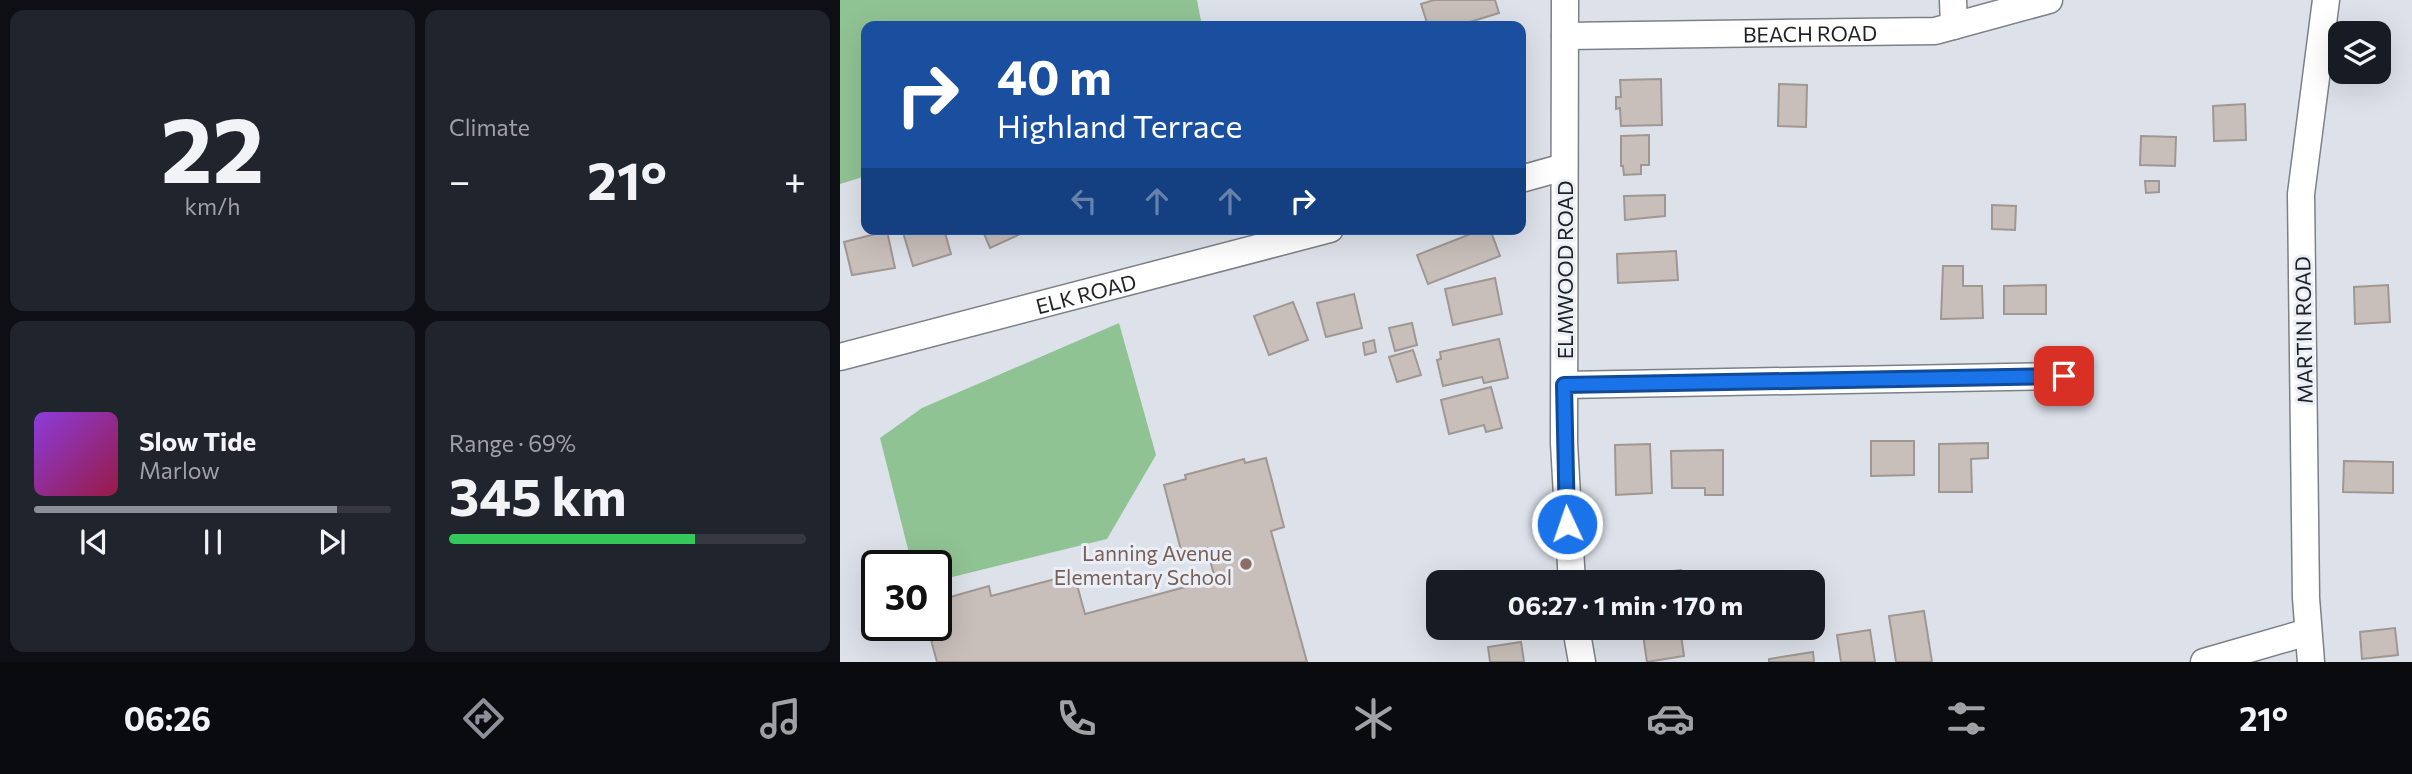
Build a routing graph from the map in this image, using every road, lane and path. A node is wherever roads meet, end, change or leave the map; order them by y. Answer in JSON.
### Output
{"nodes":[{"id":1,"x":1565,"y":0,"type":"edge"},
{"id":2,"x":2049,"y":0,"type":"edge"},
{"id":3,"x":2326,"y":0,"type":"edge"},
{"id":4,"x":1954,"y":13,"type":"edge"},
{"id":5,"x":1565,"y":36,"type":"junction"},
{"id":6,"x":1564,"y":167,"type":"junction"},
{"id":7,"x":1526,"y":178,"type":"edge"},
{"id":8,"x":1307,"y":235,"type":"edge"},
{"id":9,"x":840,"y":357,"type":"edge"},
{"id":10,"x":2064,"y":376,"type":"dead end"},
{"id":11,"x":1564,"y":385,"type":"junction"},
{"id":12,"x":1571,"y":570,"type":"edge"},
{"id":13,"x":2308,"y":632,"type":"junction"},
{"id":14,"x":1578,"y":640,"type":"edge"},
{"id":15,"x":1582,"y":662,"type":"edge"},
{"id":16,"x":2204,"y":662,"type":"edge"},
{"id":17,"x":2311,"y":662,"type":"edge"}],
"edges":[{"from":1,"to":5,"type":"street","name":"ELMWOOD ROAD"},
{"from":2,"to":4,"type":"street","name":"BEACH ROAD"},
{"from":3,"to":13,"type":"street","name":"MARTIN ROAD"},
{"from":4,"to":5,"type":"street","name":"BEACH ROAD"},
{"from":5,"to":6,"type":"street","name":"ELMWOOD ROAD"},
{"from":6,"to":7,"type":"street"},
{"from":6,"to":11,"type":"street","name":"ELMWOOD ROAD"},
{"from":8,"to":9,"type":"street","name":"ELK ROAD"},
{"from":10,"to":11,"type":"street"},
{"from":11,"to":12,"type":"street","name":"ELMWOOD ROAD"},
{"from":13,"to":16,"type":"street"},
{"from":13,"to":17,"type":"street","name":"MARTIN ROAD"},
{"from":14,"to":15,"type":"street"}]}
